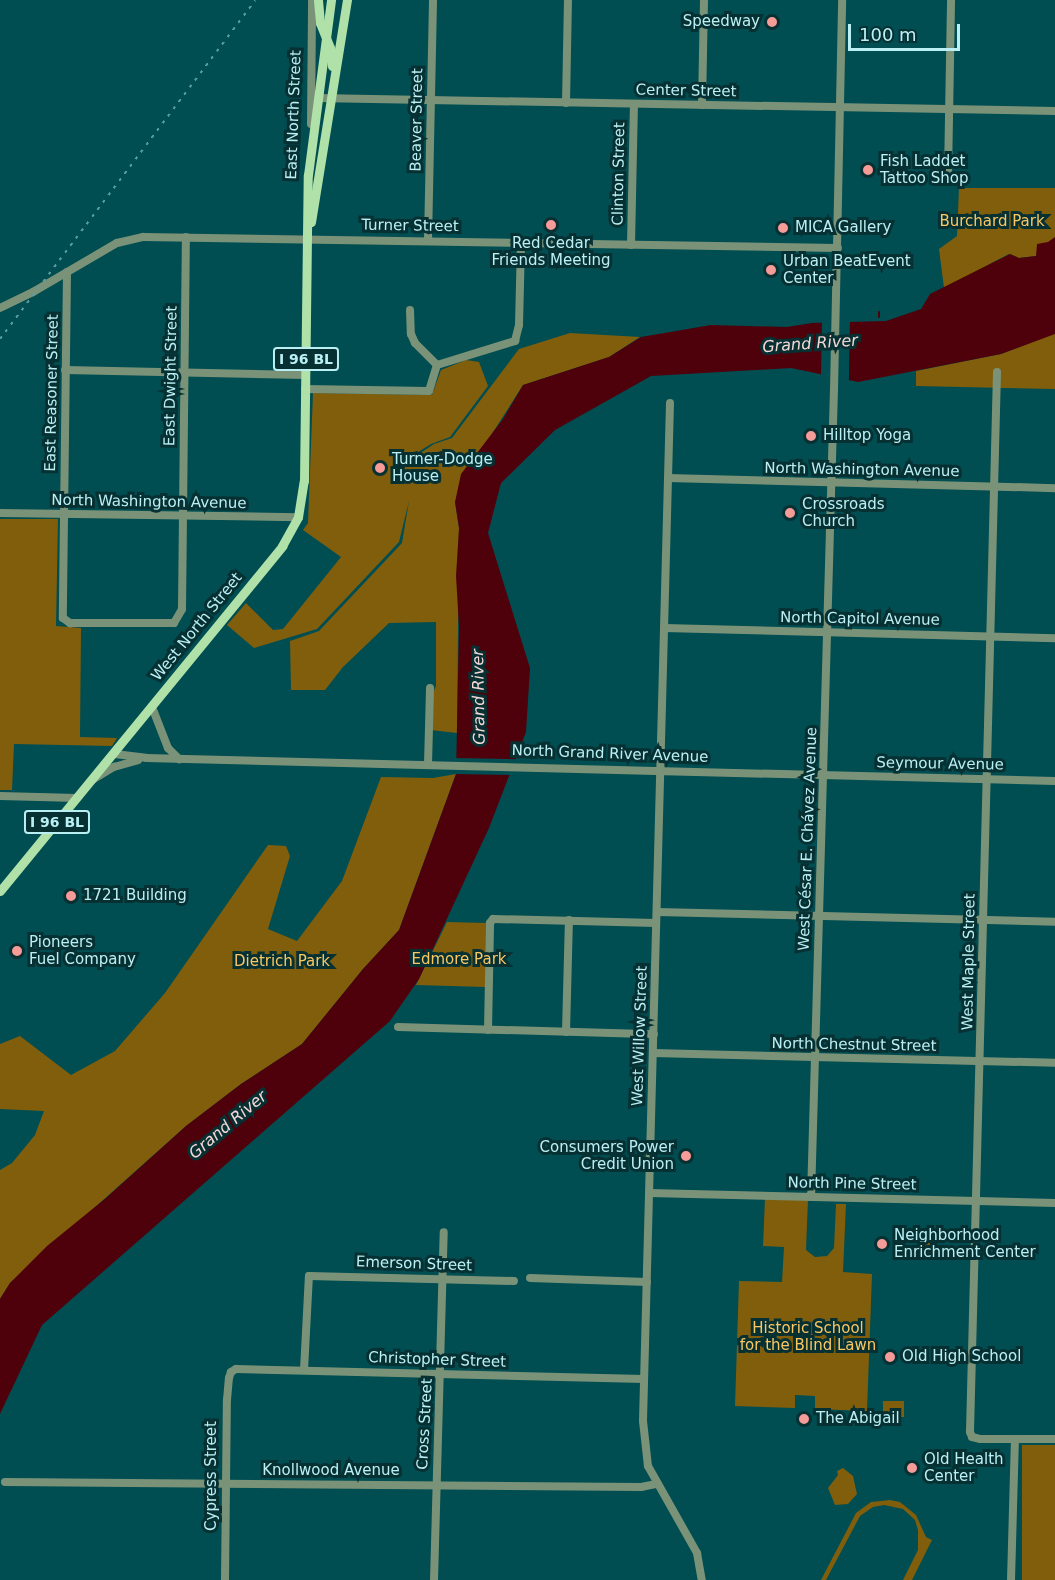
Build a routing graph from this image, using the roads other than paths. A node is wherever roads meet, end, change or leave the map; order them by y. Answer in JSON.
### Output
{"nodes":[{"id":1,"x":312,"y":0,"type":"edge"},
{"id":2,"x":318,"y":0,"type":"edge"},
{"id":3,"x":331,"y":0,"type":"edge"},
{"id":4,"x":347,"y":0,"type":"edge"},
{"id":5,"x":433,"y":0,"type":"edge"},
{"id":6,"x":568,"y":0,"type":"edge"},
{"id":7,"x":704,"y":0,"type":"edge"},
{"id":8,"x":842,"y":0,"type":"edge"},
{"id":9,"x":951,"y":0,"type":"edge"},
{"id":10,"x":326,"y":39,"type":"junction"},
{"id":11,"x":332,"y":95,"type":"junction"},
{"id":12,"x":317,"y":98,"type":"junction"},
{"id":13,"x":431,"y":100,"type":"junction"},
{"id":14,"x":566,"y":102,"type":"junction"},
{"id":15,"x":634,"y":104,"type":"junction"},
{"id":16,"x":702,"y":105,"type":"junction"},
{"id":17,"x":840,"y":108,"type":"junction"},
{"id":18,"x":950,"y":110,"type":"junction"},
{"id":19,"x":1055,"y":111,"type":"edge"},
{"id":20,"x":311,"y":142,"type":"junction"},
{"id":21,"x":948,"y":175,"type":"dead end"},
{"id":22,"x":309,"y":234,"type":"junction"},
{"id":23,"x":186,"y":237,"type":"junction"},
{"id":24,"x":428,"y":240,"type":"junction"},
{"id":25,"x":521,"y":242,"type":"junction"},
{"id":26,"x":631,"y":244,"type":"junction"},
{"id":27,"x":838,"y":248,"type":"junction"},
{"id":28,"x":67,"y":272,"type":"junction"},
{"id":29,"x":0,"y":308,"type":"edge"},
{"id":30,"x":410,"y":310,"type":"dead end"},
{"id":31,"x":437,"y":365,"type":"junction"},
{"id":32,"x":65,"y":370,"type":"junction"},
{"id":33,"x":185,"y":372,"type":"junction"},
{"id":34,"x":997,"y":372,"type":"dead end"},
{"id":35,"x":306,"y":375,"type":"junction"},
{"id":36,"x":305,"y":389,"type":"junction"},
{"id":37,"x":669,"y":403,"type":"dead end"},
{"id":38,"x":668,"y":478,"type":"junction"},
{"id":39,"x":831,"y":483,"type":"junction"},
{"id":40,"x":995,"y":487,"type":"junction"},
{"id":41,"x":1055,"y":488,"type":"edge"},
{"id":42,"x":0,"y":513,"type":"edge"},
{"id":43,"x":64,"y":514,"type":"junction"},
{"id":44,"x":183,"y":515,"type":"junction"},
{"id":45,"x":298,"y":518,"type":"junction"},
{"id":46,"x":178,"y":620,"type":"joint"},
{"id":47,"x":664,"y":628,"type":"junction"},
{"id":48,"x":828,"y":632,"type":"junction"},
{"id":49,"x":991,"y":636,"type":"junction"},
{"id":50,"x":1055,"y":638,"type":"edge"},
{"id":51,"x":430,"y":687,"type":"dead end"},
{"id":52,"x":152,"y":707,"type":"junction"},
{"id":53,"x":115,"y":754,"type":"junction"},
{"id":54,"x":146,"y":758,"type":"junction"},
{"id":55,"x":179,"y":759,"type":"junction"},
{"id":56,"x":428,"y":765,"type":"junction"},
{"id":57,"x":660,"y":771,"type":"junction"},
{"id":58,"x":824,"y":775,"type":"junction"},
{"id":59,"x":987,"y":779,"type":"junction"},
{"id":60,"x":92,"y":780,"type":"junction"},
{"id":61,"x":1055,"y":781,"type":"edge"},
{"id":62,"x":0,"y":796,"type":"edge"},
{"id":63,"x":77,"y":798,"type":"junction"},
{"id":64,"x":0,"y":891,"type":"edge"},
{"id":65,"x":657,"y":912,"type":"junction"},
{"id":66,"x":819,"y":916,"type":"junction"},
{"id":67,"x":570,"y":920,"type":"junction"},
{"id":68,"x":984,"y":921,"type":"junction"},
{"id":69,"x":1055,"y":922,"type":"edge"},
{"id":70,"x":656,"y":923,"type":"junction"},
{"id":71,"x":398,"y":1027,"type":"dead end"},
{"id":72,"x":488,"y":1030,"type":"junction"},
{"id":73,"x":566,"y":1032,"type":"junction"},
{"id":74,"x":654,"y":1034,"type":"junction"},
{"id":75,"x":653,"y":1053,"type":"junction"},
{"id":76,"x":815,"y":1057,"type":"junction"},
{"id":77,"x":980,"y":1061,"type":"junction"},
{"id":78,"x":1055,"y":1063,"type":"edge"},
{"id":79,"x":649,"y":1192,"type":"junction"},
{"id":80,"x":811,"y":1197,"type":"junction"},
{"id":81,"x":976,"y":1201,"type":"junction"},
{"id":82,"x":1055,"y":1203,"type":"edge"},
{"id":83,"x":444,"y":1232,"type":"dead end"},
{"id":84,"x":443,"y":1278,"type":"junction"},
{"id":85,"x":530,"y":1278,"type":"dead end"},
{"id":86,"x":514,"y":1281,"type":"dead end"},
{"id":87,"x":647,"y":1281,"type":"junction"},
{"id":88,"x":304,"y":1370,"type":"junction"},
{"id":89,"x":231,"y":1372,"type":"joint"},
{"id":90,"x":441,"y":1374,"type":"junction"},
{"id":91,"x":644,"y":1379,"type":"junction"},
{"id":92,"x":1015,"y":1439,"type":"junction"},
{"id":93,"x":1055,"y":1439,"type":"edge"},
{"id":94,"x":5,"y":1482,"type":"dead end"},
{"id":95,"x":226,"y":1484,"type":"junction"},
{"id":96,"x":435,"y":1484,"type":"junction"},
{"id":97,"x":656,"y":1485,"type":"junction"},
{"id":98,"x":225,"y":1580,"type":"edge"},
{"id":99,"x":434,"y":1580,"type":"edge"},
{"id":100,"x":702,"y":1580,"type":"edge"},
{"id":101,"x":1011,"y":1580,"type":"edge"}],
"edges":[{"from":1,"to":20,"type":"street","name":"East North Street"},
{"from":2,"to":10,"type":"main road"},
{"from":3,"to":10,"type":"main road","number":"I 96 BL"},
{"from":4,"to":11,"type":"main road","number":"I 96 BL"},
{"from":5,"to":13,"type":"street","name":"Beaver Street"},
{"from":6,"to":14,"type":"street"},
{"from":7,"to":16,"type":"street"},
{"from":8,"to":17,"type":"street","name":"West César E. Chávez Avenue"},
{"from":9,"to":18,"type":"street"},
{"from":10,"to":11,"type":"main road"},
{"from":10,"to":12,"type":"main road","number":"I 96 BL"},
{"from":11,"to":12,"type":"street","name":"Center Street"},
{"from":11,"to":13,"type":"street","name":"Center Street"},
{"from":11,"to":22,"type":"main road","name":"East North Street","number":"I 96 BL"},
{"from":12,"to":20,"type":"main road","number":"I 96 BL"},
{"from":13,"to":14,"type":"street","name":"Center Street"},
{"from":13,"to":24,"type":"street","name":"Beaver Street"},
{"from":14,"to":15,"type":"street","name":"Center Street"},
{"from":15,"to":16,"type":"street","name":"Center Street"},
{"from":15,"to":26,"type":"street","name":"Clinton Street"},
{"from":16,"to":17,"type":"street","name":"Center Street"},
{"from":17,"to":18,"type":"street","name":"Center Street"},
{"from":17,"to":27,"type":"street","name":"West César E. Chávez Avenue"},
{"from":18,"to":19,"type":"street","name":"Center Street"},
{"from":18,"to":21,"type":"street"},
{"from":20,"to":22,"type":"main road","name":"East North Street","number":"I 96 BL"},
{"from":22,"to":23,"type":"street","name":"Turner Street"},
{"from":22,"to":24,"type":"street","name":"Turner Street"},
{"from":22,"to":35,"type":"main road","name":"East North Street","number":"I 96 BL"},
{"from":23,"to":28,"type":"street","name":"Turner Street"},
{"from":23,"to":33,"type":"street","name":"East Dwight Street"},
{"from":24,"to":25,"type":"street","name":"Turner Street"},
{"from":25,"to":26,"type":"street","name":"Turner Street"},
{"from":25,"to":31,"type":"street"},
{"from":26,"to":27,"type":"street","name":"Turner Street"},
{"from":27,"to":39,"type":"street","name":"West César E. Chávez Avenue"},
{"from":28,"to":29,"type":"street","name":"Turner Street"},
{"from":28,"to":32,"type":"street","name":"East Reasoner Street"},
{"from":30,"to":31,"type":"street"},
{"from":31,"to":36,"type":"street"},
{"from":32,"to":33,"type":"street"},
{"from":32,"to":43,"type":"street","name":"East Reasoner Street"},
{"from":33,"to":35,"type":"street"},
{"from":33,"to":44,"type":"street","name":"East Dwight Street"},
{"from":34,"to":40,"type":"street","name":"West Maple Street"},
{"from":35,"to":36,"type":"main road","name":"East North Street","number":"I 96 BL"},
{"from":36,"to":45,"type":"main road","name":"East North Street","number":"I 96 BL"},
{"from":37,"to":38,"type":"street","name":"West Willow Street"},
{"from":38,"to":39,"type":"street","name":"North Washington Avenue"},
{"from":38,"to":47,"type":"street","name":"West Willow Street"},
{"from":39,"to":40,"type":"street","name":"North Washington Avenue"},
{"from":39,"to":48,"type":"street","name":"West César E. Chávez Avenue"},
{"from":40,"to":41,"type":"street","name":"North Washington Avenue"},
{"from":40,"to":49,"type":"street","name":"West Maple Street"},
{"from":42,"to":43,"type":"street","name":"North Washington Avenue"},
{"from":43,"to":44,"type":"street","name":"North Washington Avenue"},
{"from":43,"to":46,"type":"street","name":"East Reasoner Street"},
{"from":44,"to":45,"type":"street","name":"North Washington Avenue"},
{"from":44,"to":46,"type":"street","name":"East Dwight Street"},
{"from":45,"to":52,"type":"main road","name":"West North Street","number":"I 96 BL"},
{"from":47,"to":48,"type":"street","name":"North Capitol Avenue"},
{"from":47,"to":57,"type":"street","name":"West Willow Street"},
{"from":48,"to":49,"type":"street","name":"North Capitol Avenue"},
{"from":48,"to":58,"type":"street","name":"West César E. Chávez Avenue"},
{"from":49,"to":50,"type":"street","name":"North Capitol Avenue"},
{"from":49,"to":59,"type":"street","name":"West Maple Street"},
{"from":51,"to":56,"type":"street"},
{"from":52,"to":53,"type":"main road","name":"West North Street","number":"I 96 BL"},
{"from":52,"to":55,"type":"street"},
{"from":53,"to":54,"type":"street","name":"North Grand River Avenue"},
{"from":53,"to":60,"type":"main road","number":"I 96 BL"},
{"from":54,"to":55,"type":"street","name":"North Grand River Avenue"},
{"from":54,"to":60,"type":"street"},
{"from":55,"to":56,"type":"street","name":"North Grand River Avenue"},
{"from":56,"to":57,"type":"street","name":"North Grand River Avenue"},
{"from":57,"to":58,"type":"street","name":"North Grand River Avenue"},
{"from":57,"to":65,"type":"street","name":"West Willow Street"},
{"from":58,"to":59,"type":"street","name":"Seymour Avenue"},
{"from":58,"to":66,"type":"street","name":"West César E. Chávez Avenue"},
{"from":59,"to":61,"type":"street","name":"Seymour Avenue"},
{"from":59,"to":68,"type":"street","name":"West Maple Street"},
{"from":60,"to":63,"type":"main road","number":"I 96 BL"},
{"from":62,"to":63,"type":"street"},
{"from":63,"to":64,"type":"main road","number":"I 96 BL"},
{"from":65,"to":66,"type":"street"},
{"from":65,"to":70,"type":"street","name":"West Willow Street"},
{"from":66,"to":68,"type":"street"},
{"from":66,"to":76,"type":"street","name":"West César E. Chávez Avenue"},
{"from":67,"to":70,"type":"street"},
{"from":67,"to":72,"type":"street"},
{"from":67,"to":73,"type":"street"},
{"from":68,"to":69,"type":"street"},
{"from":68,"to":77,"type":"street","name":"West Maple Street"},
{"from":70,"to":74,"type":"street","name":"West Willow Street"},
{"from":71,"to":72,"type":"street"},
{"from":72,"to":73,"type":"street"},
{"from":73,"to":74,"type":"street"},
{"from":74,"to":75,"type":"street","name":"West Willow Street"},
{"from":75,"to":76,"type":"street","name":"North Chestnut Street"},
{"from":75,"to":79,"type":"street","name":"West Willow Street"},
{"from":76,"to":77,"type":"street","name":"North Chestnut Street"},
{"from":76,"to":80,"type":"street","name":"West César E. Chávez Avenue"},
{"from":77,"to":78,"type":"street","name":"North Chestnut Street"},
{"from":77,"to":81,"type":"street","name":"West Maple Street"},
{"from":79,"to":80,"type":"street","name":"North Pine Street"},
{"from":79,"to":87,"type":"street","name":"West Willow Street"},
{"from":80,"to":81,"type":"street","name":"North Pine Street"},
{"from":81,"to":82,"type":"street","name":"North Pine Street"},
{"from":81,"to":92,"type":"street","name":"West Maple Street"},
{"from":83,"to":84,"type":"street","name":"Cross Street"},
{"from":84,"to":86,"type":"street","name":"Emerson Street"},
{"from":84,"to":88,"type":"street","name":"Emerson Street"},
{"from":84,"to":90,"type":"street","name":"Cross Street"},
{"from":85,"to":87,"type":"street"},
{"from":87,"to":91,"type":"street","name":"West Willow Street"},
{"from":88,"to":89,"type":"street","name":"Christopher Street"},
{"from":88,"to":90,"type":"street","name":"Christopher Street"},
{"from":89,"to":95,"type":"street","name":"Cypress Street"},
{"from":90,"to":91,"type":"street","name":"Christopher Street"},
{"from":90,"to":96,"type":"street","name":"Cross Street"},
{"from":91,"to":97,"type":"street","name":"West Willow Street"},
{"from":92,"to":93,"type":"street"},
{"from":92,"to":101,"type":"street"},
{"from":94,"to":95,"type":"street","name":"Knollwood Avenue"},
{"from":95,"to":96,"type":"street","name":"Knollwood Avenue"},
{"from":95,"to":98,"type":"street","name":"Cypress Street"},
{"from":96,"to":97,"type":"street","name":"Knollwood Avenue"},
{"from":96,"to":99,"type":"street","name":"Cross Street"},
{"from":97,"to":100,"type":"street","name":"West Willow Street"}]}
